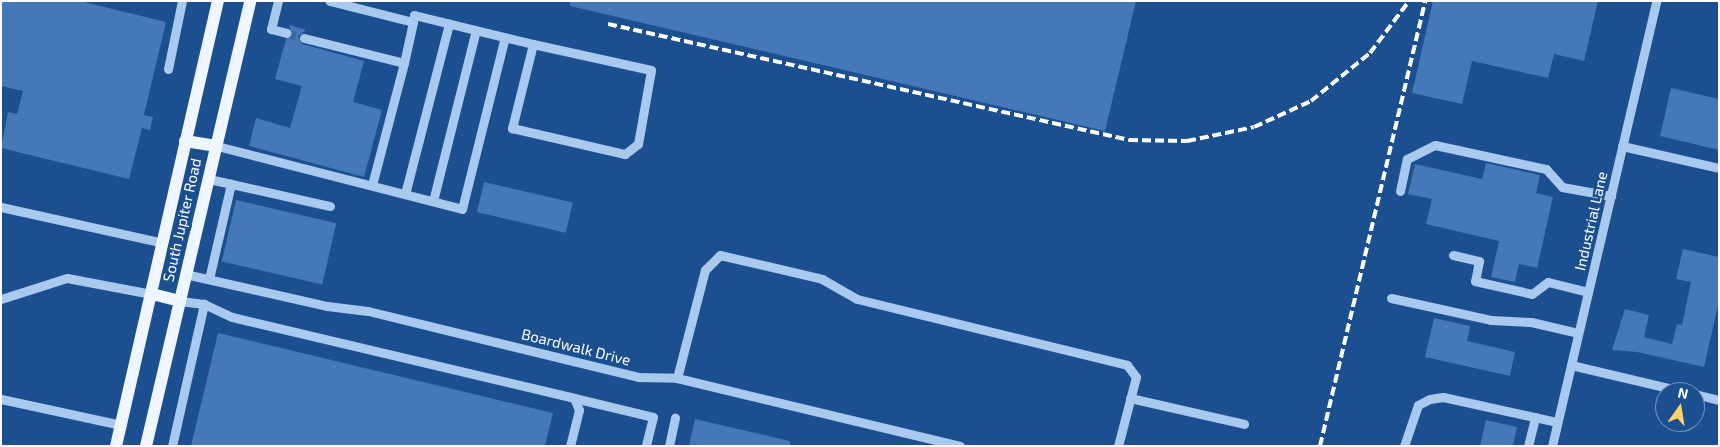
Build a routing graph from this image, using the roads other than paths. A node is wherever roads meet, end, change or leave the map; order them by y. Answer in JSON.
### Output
{"nodes":[{"id":1,"x":182,"y":1,"type":"edge"},
{"id":2,"x":218,"y":1,"type":"edge"},
{"id":3,"x":250,"y":1,"type":"edge"},
{"id":4,"x":278,"y":1,"type":"edge"},
{"id":5,"x":330,"y":1,"type":"edge"},
{"id":6,"x":1656,"y":1,"type":"edge"},
{"id":7,"x":413,"y":22,"type":"junction"},
{"id":8,"x":449,"y":24,"type":"junction"},
{"id":9,"x":476,"y":30,"type":"junction"},
{"id":10,"x":287,"y":33,"type":"tunnel mouth"},
{"id":11,"x":505,"y":37,"type":"junction"},
{"id":12,"x":304,"y":38,"type":"tunnel mouth"},
{"id":13,"x":533,"y":44,"type":"junction"},
{"id":14,"x":404,"y":63,"type":"junction"},
{"id":15,"x":168,"y":69,"type":"dead end"},
{"id":16,"x":186,"y":141,"type":"junction"},
{"id":17,"x":216,"y":146,"type":"junction"},
{"id":18,"x":1622,"y":146,"type":"junction"},
{"id":19,"x":1719,"y":168,"type":"edge"},
{"id":20,"x":208,"y":179,"type":"junction"},
{"id":21,"x":231,"y":184,"type":"junction"},
{"id":22,"x":372,"y":185,"type":"junction"},
{"id":23,"x":1400,"y":191,"type":"dead end"},
{"id":24,"x":405,"y":194,"type":"junction"},
{"id":25,"x":1611,"y":196,"type":"junction"},
{"id":26,"x":433,"y":201,"type":"junction"},
{"id":27,"x":330,"y":206,"type":"dead end"},
{"id":28,"x":1,"y":207,"type":"edge"},
{"id":29,"x":163,"y":244,"type":"junction"},
{"id":30,"x":1453,"y":255,"type":"dead end"},
{"id":31,"x":186,"y":274,"type":"junction"},
{"id":32,"x":209,"y":280,"type":"junction"},
{"id":33,"x":1588,"y":292,"type":"junction"},
{"id":34,"x":152,"y":294,"type":"junction"},
{"id":35,"x":1391,"y":298,"type":"dead end"},
{"id":36,"x":1,"y":299,"type":"edge"},
{"id":37,"x":180,"y":301,"type":"junction"},
{"id":38,"x":204,"y":304,"type":"junction"},
{"id":39,"x":1578,"y":333,"type":"junction"},
{"id":40,"x":1571,"y":365,"type":"junction"},
{"id":41,"x":677,"y":378,"type":"junction"},
{"id":42,"x":1655,"y":385,"type":"edge"},
{"id":43,"x":1705,"y":396,"type":"edge"},
{"id":44,"x":574,"y":398,"type":"junction"},
{"id":45,"x":1130,"y":398,"type":"junction"},
{"id":46,"x":1,"y":399,"type":"edge"},
{"id":47,"x":1719,"y":400,"type":"edge"},
{"id":48,"x":1535,"y":417,"type":"junction"},
{"id":49,"x":675,"y":418,"type":"dead end"},
{"id":50,"x":1557,"y":422,"type":"junction"},
{"id":51,"x":1244,"y":424,"type":"dead end"},
{"id":52,"x":121,"y":425,"type":"junction"},
{"id":53,"x":116,"y":446,"type":"edge"},
{"id":54,"x":146,"y":446,"type":"edge"},
{"id":55,"x":172,"y":446,"type":"edge"},
{"id":56,"x":570,"y":446,"type":"edge"},
{"id":57,"x":646,"y":446,"type":"edge"},
{"id":58,"x":668,"y":446,"type":"edge"},
{"id":59,"x":960,"y":446,"type":"edge"},
{"id":60,"x":1118,"y":446,"type":"edge"},
{"id":61,"x":1404,"y":446,"type":"edge"},
{"id":62,"x":1528,"y":446,"type":"edge"},
{"id":63,"x":1552,"y":446,"type":"edge"}],
"edges":[{"from":1,"to":15,"type":"street"},
{"from":2,"to":16,"type":"main road","name":"South Jupiter Road"},
{"from":3,"to":17,"type":"main road","name":"South Jupiter Road"},
{"from":4,"to":10,"type":"street"},
{"from":5,"to":7,"type":"street"},
{"from":6,"to":18,"type":"street","name":"Industrial Lane"},
{"from":7,"to":8,"type":"street"},
{"from":7,"to":14,"type":"street"},
{"from":8,"to":9,"type":"street"},
{"from":8,"to":24,"type":"street"},
{"from":9,"to":11,"type":"street"},
{"from":9,"to":26,"type":"street"},
{"from":11,"to":13,"type":"street"},
{"from":11,"to":26,"type":"street"},
{"from":12,"to":14,"type":"street"},
{"from":13,"to":13,"type":"street"},
{"from":14,"to":22,"type":"street"},
{"from":16,"to":17,"type":"main road"},
{"from":16,"to":29,"type":"main road","name":"South Jupiter Road"},
{"from":17,"to":20,"type":"main road","name":"South Jupiter Road"},
{"from":17,"to":22,"type":"street"},
{"from":18,"to":19,"type":"street"},
{"from":18,"to":25,"type":"street","name":"Industrial Lane"},
{"from":20,"to":21,"type":"street"},
{"from":20,"to":31,"type":"main road","name":"South Jupiter Road"},
{"from":21,"to":27,"type":"street"},
{"from":21,"to":32,"type":"street"},
{"from":22,"to":24,"type":"street"},
{"from":23,"to":25,"type":"street"},
{"from":24,"to":26,"type":"street"},
{"from":25,"to":33,"type":"street","name":"Industrial Lane"},
{"from":28,"to":29,"type":"street"},
{"from":29,"to":34,"type":"main road","name":"South Jupiter Road"},
{"from":30,"to":33,"type":"street"},
{"from":31,"to":32,"type":"street","name":"Boardwalk Drive"},
{"from":31,"to":37,"type":"main road","name":"South Jupiter Road"},
{"from":32,"to":41,"type":"street","name":"Boardwalk Drive"},
{"from":33,"to":39,"type":"street","name":"Industrial Lane"},
{"from":34,"to":36,"type":"street"},
{"from":34,"to":37,"type":"main road"},
{"from":34,"to":52,"type":"main road","name":"South Jupiter Road"},
{"from":35,"to":39,"type":"street"},
{"from":37,"to":38,"type":"street"},
{"from":37,"to":54,"type":"main road","name":"South Jupiter Road"},
{"from":38,"to":44,"type":"street"},
{"from":38,"to":55,"type":"street"},
{"from":39,"to":40,"type":"street","name":"Industrial Lane"},
{"from":40,"to":42,"type":"street"},
{"from":40,"to":50,"type":"street","name":"Industrial Lane"},
{"from":41,"to":45,"type":"street"},
{"from":41,"to":59,"type":"street","name":"Boardwalk Drive"},
{"from":43,"to":47,"type":"street"},
{"from":44,"to":56,"type":"street"},
{"from":44,"to":57,"type":"street"},
{"from":45,"to":51,"type":"street"},
{"from":45,"to":60,"type":"street"},
{"from":46,"to":52,"type":"street"},
{"from":48,"to":50,"type":"street"},
{"from":48,"to":61,"type":"street"},
{"from":48,"to":62,"type":"street"},
{"from":49,"to":58,"type":"street"},
{"from":50,"to":63,"type":"street","name":"Industrial Lane"},
{"from":52,"to":53,"type":"main road","name":"South Jupiter Road"}]}
